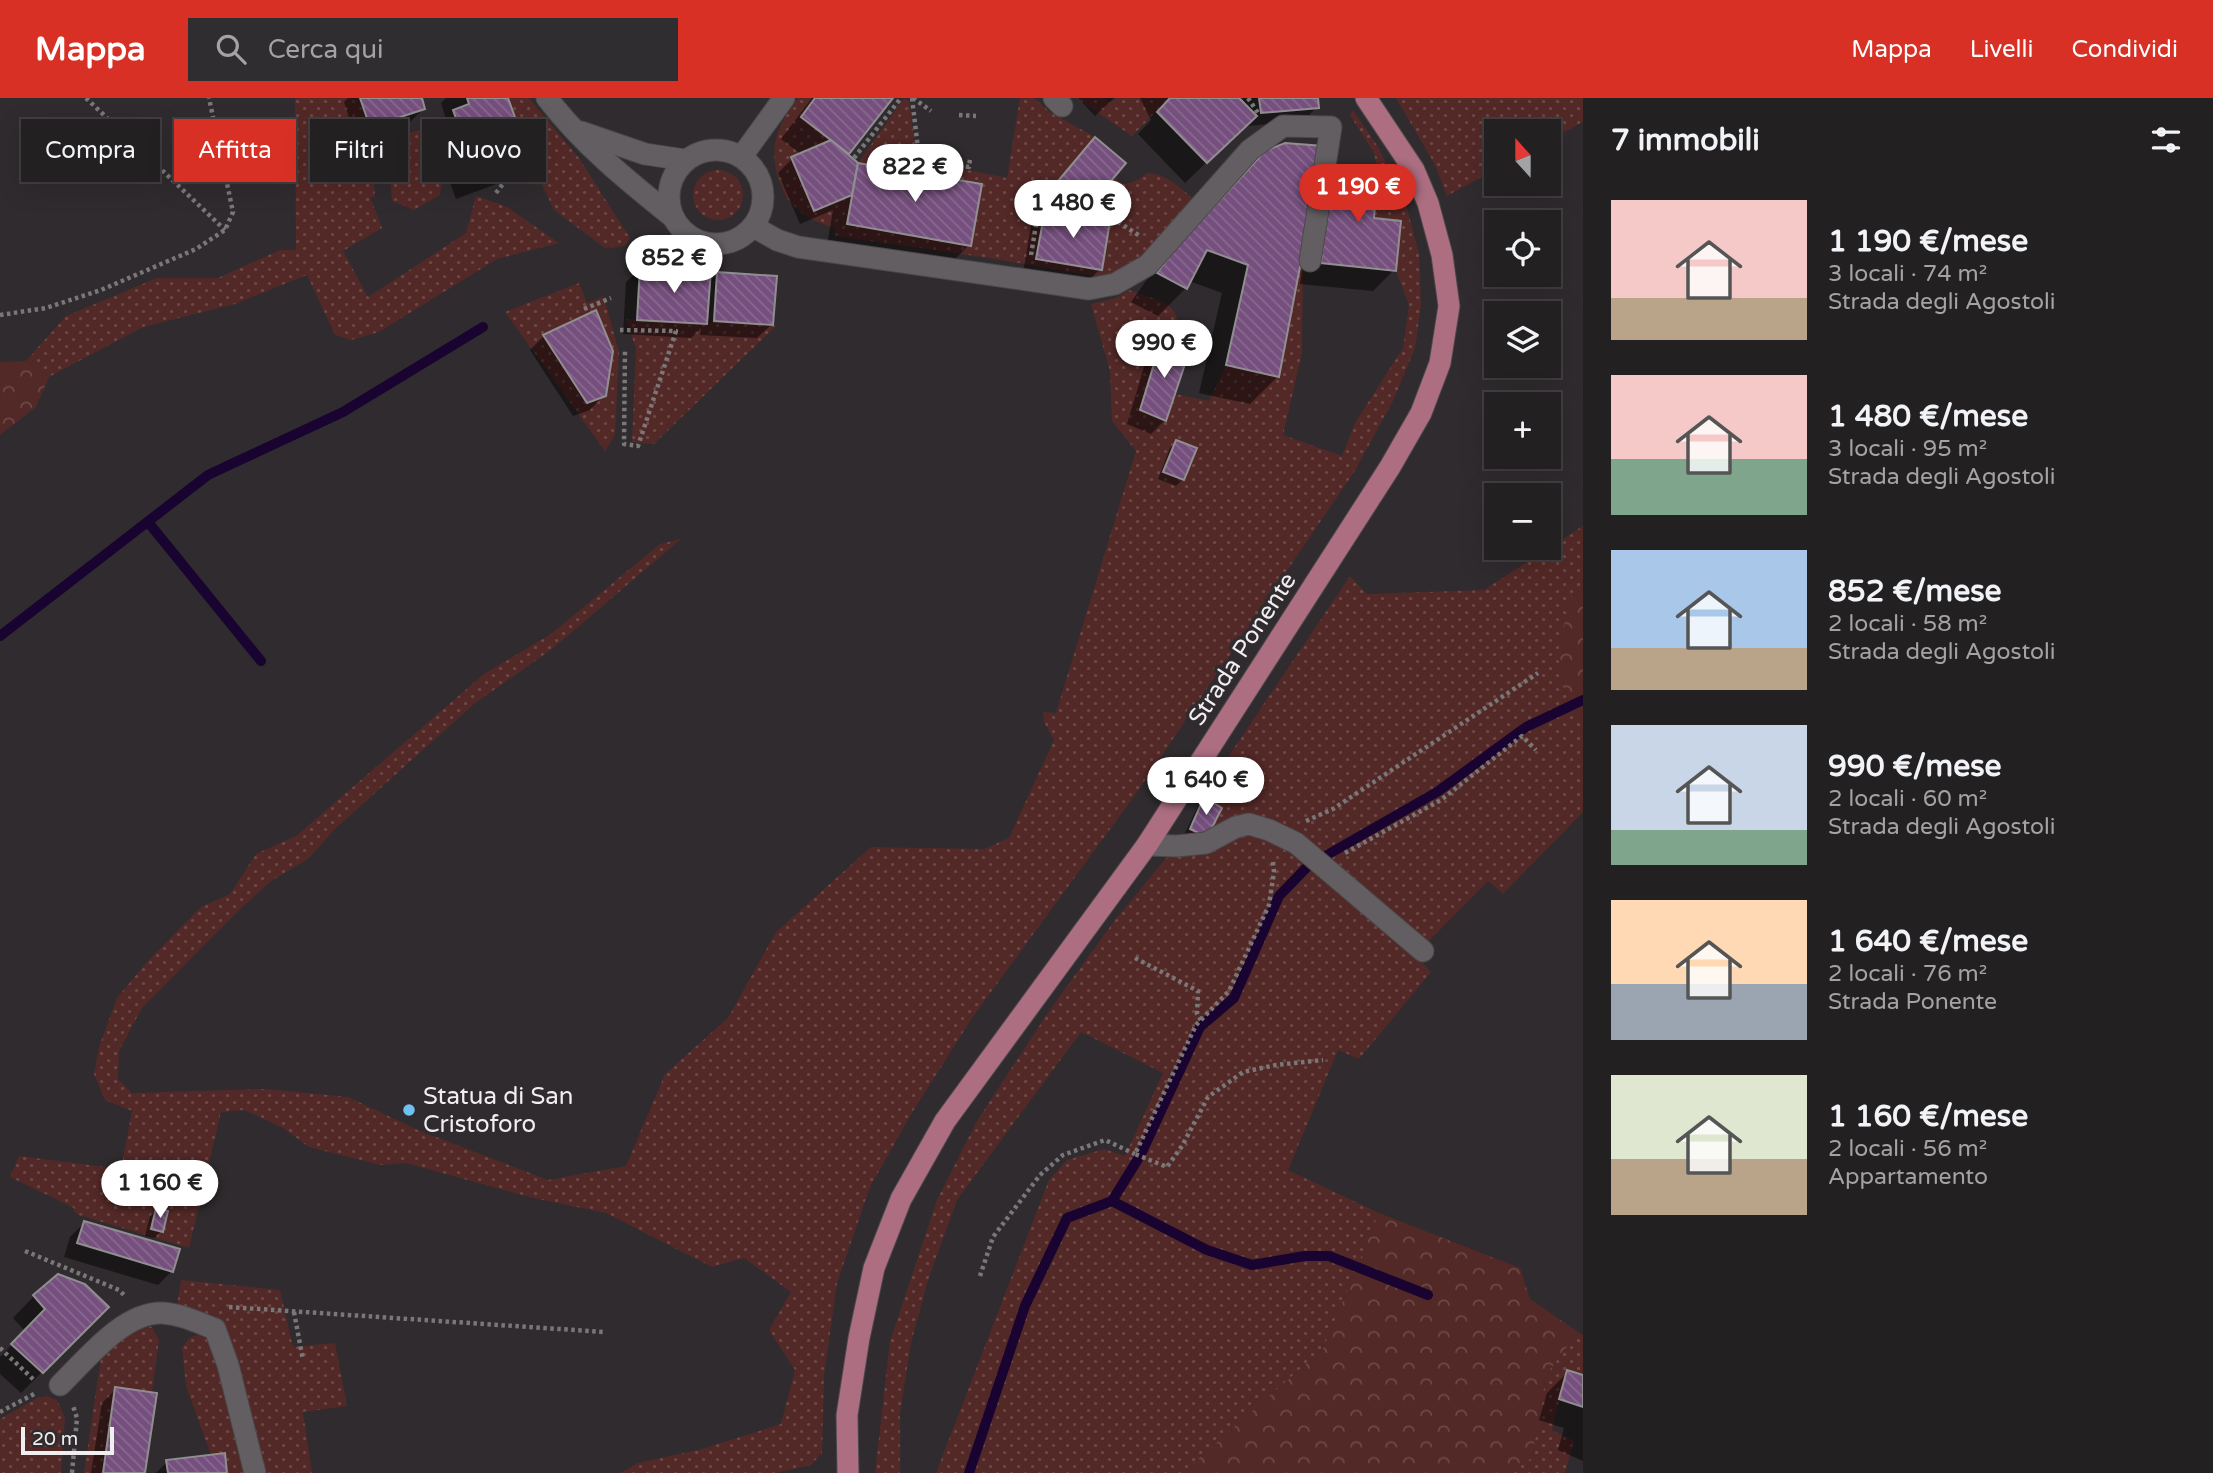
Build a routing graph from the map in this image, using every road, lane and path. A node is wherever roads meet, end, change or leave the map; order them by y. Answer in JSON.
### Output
{"nodes":[{"id":1,"x":86,"y":98,"type":"edge"},
{"id":2,"x":209,"y":98,"type":"edge"},
{"id":3,"x":547,"y":98,"type":"edge"},
{"id":4,"x":784,"y":98,"type":"edge"},
{"id":5,"x":901,"y":98,"type":"edge"},
{"id":6,"x":912,"y":98,"type":"edge"},
{"id":7,"x":1248,"y":98,"type":"edge"},
{"id":8,"x":1366,"y":98,"type":"edge"},
{"id":9,"x":1253,"y":106,"type":"dead end"},
{"id":10,"x":931,"y":111,"type":"dead end"},
{"id":11,"x":958,"y":115,"type":"dead end"},
{"id":12,"x":976,"y":116,"type":"dead end"},
{"id":13,"x":573,"y":129,"type":"junction"},
{"id":14,"x":742,"y":156,"type":"junction"},
{"id":15,"x":854,"y":158,"type":"dead end"},
{"id":16,"x":922,"y":159,"type":"dead end"},
{"id":17,"x":970,"y":159,"type":"dead end"},
{"id":18,"x":685,"y":160,"type":"junction"},
{"id":19,"x":945,"y":163,"type":"dead end"},
{"id":20,"x":504,"y":182,"type":"edge"},
{"id":21,"x":496,"y":193,"type":"dead end"},
{"id":22,"x":1039,"y":207,"type":"dead end"},
{"id":23,"x":674,"y":218,"type":"junction"},
{"id":24,"x":1112,"y":218,"type":"dead end"},
{"id":25,"x":754,"y":227,"type":"junction"},
{"id":26,"x":225,"y":230,"type":"junction"},
{"id":27,"x":651,"y":245,"type":"dead end"},
{"id":28,"x":1160,"y":251,"type":"junction"},
{"id":29,"x":702,"y":258,"type":"dead end"},
{"id":30,"x":1310,"y":261,"type":"dead end"},
{"id":31,"x":1026,"y":280,"type":"junction"},
{"id":32,"x":611,"y":298,"type":"dead end"},
{"id":33,"x":584,"y":309,"type":"dead end"},
{"id":34,"x":0,"y":315,"type":"edge"},
{"id":35,"x":620,"y":330,"type":"dead end"},
{"id":36,"x":625,"y":349,"type":"dead end"},
{"id":37,"x":1538,"y":673,"type":"dead end"},
{"id":38,"x":1536,"y":750,"type":"dead end"},
{"id":39,"x":1273,"y":832,"type":"junction"},
{"id":40,"x":1147,"y":845,"type":"junction"},
{"id":41,"x":1323,"y":866,"type":"junction"},
{"id":42,"x":1423,"y":951,"type":"dead end"},
{"id":43,"x":1135,"y":958,"type":"dead end"},
{"id":44,"x":1201,"y":1020,"type":"junction"},
{"id":45,"x":1323,"y":1060,"type":"dead end"},
{"id":46,"x":1135,"y":1154,"type":"junction"},
{"id":47,"x":25,"y":1251,"type":"dead end"},
{"id":48,"x":980,"y":1276,"type":"dead end"},
{"id":49,"x":294,"y":1312,"type":"junction"},
{"id":50,"x":188,"y":1317,"type":"junction"},
{"id":51,"x":136,"y":1319,"type":"junction"},
{"id":52,"x":604,"y":1332,"type":"dead end"},
{"id":53,"x":0,"y":1348,"type":"edge"},
{"id":54,"x":303,"y":1360,"type":"dead end"},
{"id":55,"x":53,"y":1387,"type":"junction"},
{"id":56,"x":0,"y":1412,"type":"edge"},
{"id":57,"x":72,"y":1473,"type":"edge"},
{"id":58,"x":255,"y":1473,"type":"edge"},
{"id":59,"x":848,"y":1473,"type":"edge"}],
"edges":[{"from":1,"to":26,"type":"path"},
{"from":2,"to":26,"type":"path"},
{"from":3,"to":13,"type":"street"},
{"from":4,"to":14,"type":"street"},
{"from":5,"to":15,"type":"path"},
{"from":6,"to":10,"type":"path"},
{"from":6,"to":16,"type":"path"},
{"from":7,"to":9,"type":"path"},
{"from":8,"to":40,"type":"main road","name":"Strada Ponente"},
{"from":11,"to":12,"type":"path"},
{"from":13,"to":18,"type":"street"},
{"from":13,"to":23,"type":"street"},
{"from":14,"to":18,"type":"street"},
{"from":14,"to":25,"type":"street"},
{"from":17,"to":19,"type":"path"},
{"from":18,"to":23,"type":"street"},
{"from":20,"to":21,"type":"path"},
{"from":22,"to":31,"type":"path"},
{"from":23,"to":25,"type":"street"},
{"from":24,"to":28,"type":"path"},
{"from":25,"to":31,"type":"street"},
{"from":26,"to":34,"type":"path"},
{"from":27,"to":29,"type":"path"},
{"from":28,"to":30,"type":"street"},
{"from":28,"to":31,"type":"street"},
{"from":32,"to":33,"type":"path"},
{"from":35,"to":36,"type":"path"},
{"from":37,"to":39,"type":"path"},
{"from":38,"to":41,"type":"path"},
{"from":39,"to":40,"type":"street"},
{"from":39,"to":41,"type":"street"},
{"from":39,"to":44,"type":"path"},
{"from":40,"to":59,"type":"main road","name":"Strada Ponente"},
{"from":41,"to":42,"type":"street"},
{"from":43,"to":44,"type":"path"},
{"from":44,"to":46,"type":"path"},
{"from":45,"to":46,"type":"path"},
{"from":46,"to":48,"type":"path"},
{"from":47,"to":51,"type":"path"},
{"from":49,"to":50,"type":"path"},
{"from":49,"to":52,"type":"path"},
{"from":49,"to":54,"type":"path"},
{"from":50,"to":51,"type":"street"},
{"from":50,"to":58,"type":"street"},
{"from":51,"to":55,"type":"street"},
{"from":53,"to":55,"type":"path"},
{"from":55,"to":56,"type":"path"},
{"from":55,"to":57,"type":"path"}]}
